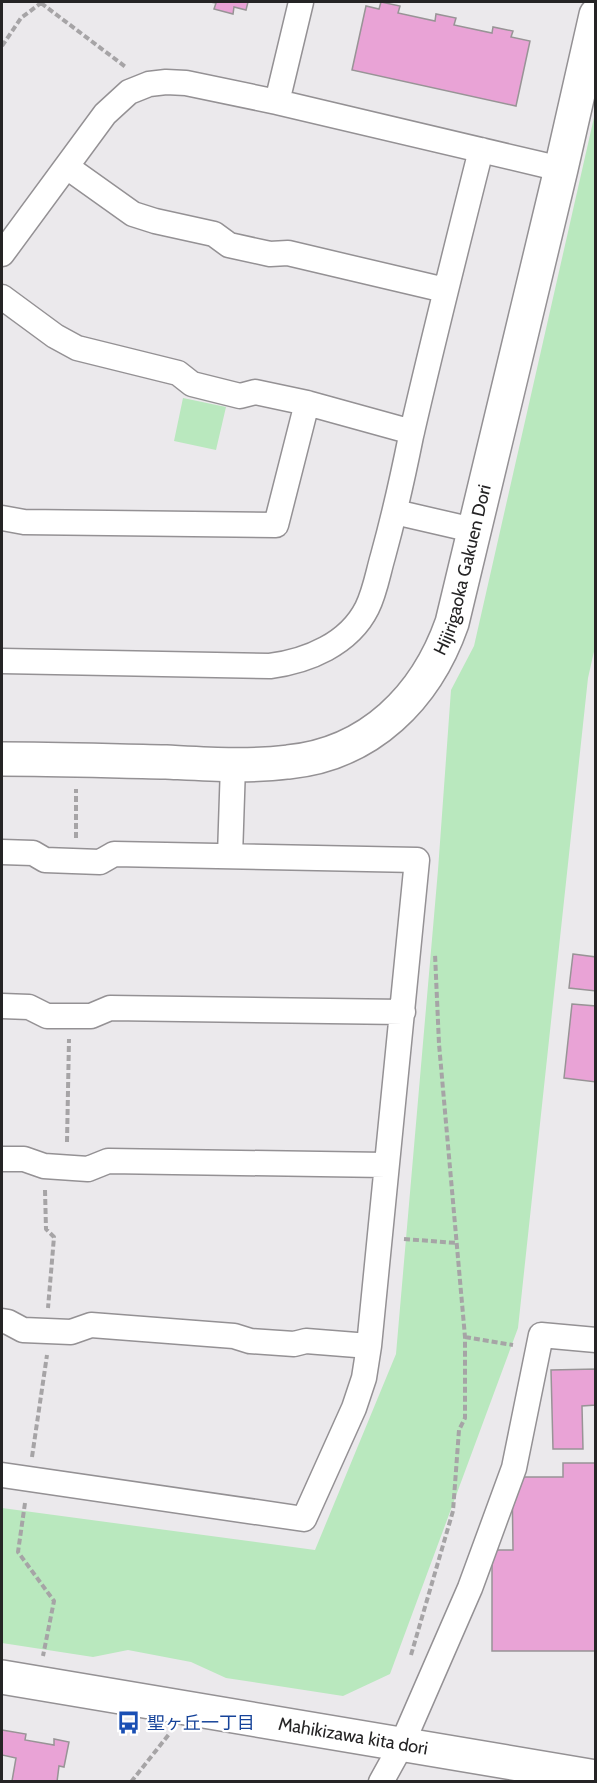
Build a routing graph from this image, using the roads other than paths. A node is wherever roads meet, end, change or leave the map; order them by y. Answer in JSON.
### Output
{"nodes":[{"id":1,"x":301,"y":2,"type":"edge"},
{"id":2,"x":596,"y":15,"type":"edge"},
{"id":3,"x":277,"y":102,"type":"junction"},
{"id":4,"x":481,"y":150,"type":"junction"},
{"id":5,"x":67,"y":167,"type":"junction"},
{"id":6,"x":561,"y":169,"type":"junction"},
{"id":7,"x":2,"y":254,"type":"edge"},
{"id":8,"x":445,"y":290,"type":"junction"},
{"id":9,"x":2,"y":297,"type":"edge"},
{"id":10,"x":307,"y":403,"type":"junction"},
{"id":11,"x":412,"y":432,"type":"junction"},
{"id":12,"x":395,"y":512,"type":"junction"},
{"id":13,"x":2,"y":519,"type":"edge"},
{"id":14,"x":473,"y":530,"type":"junction"},
{"id":15,"x":2,"y":661,"type":"edge"},
{"id":16,"x":2,"y":759,"type":"edge"},
{"id":17,"x":234,"y":765,"type":"junction"},
{"id":18,"x":2,"y":852,"type":"edge"},
{"id":19,"x":230,"y":856,"type":"junction"},
{"id":20,"x":2,"y":1006,"type":"edge"},
{"id":21,"x":403,"y":1012,"type":"junction"},
{"id":22,"x":2,"y":1159,"type":"edge"},
{"id":23,"x":386,"y":1165,"type":"junction"},
{"id":24,"x":2,"y":1321,"type":"edge"},
{"id":25,"x":596,"y":1340,"type":"edge"},
{"id":26,"x":369,"y":1346,"type":"junction"},
{"id":27,"x":2,"y":1475,"type":"edge"},
{"id":28,"x":2,"y":1677,"type":"edge"},
{"id":29,"x":402,"y":1744,"type":"junction"},
{"id":30,"x":596,"y":1778,"type":"edge"},
{"id":31,"x":381,"y":1782,"type":"edge"}],
"edges":[{"from":1,"to":3,"type":"street"},
{"from":2,"to":6,"type":"street","name":"Hijirigaoka Gakuen Dori"},
{"from":3,"to":4,"type":"street"},
{"from":3,"to":5,"type":"street"},
{"from":4,"to":6,"type":"street"},
{"from":4,"to":8,"type":"street"},
{"from":5,"to":7,"type":"street"},
{"from":5,"to":8,"type":"street"},
{"from":6,"to":14,"type":"street","name":"Hijirigaoka Gakuen Dori"},
{"from":8,"to":11,"type":"street"},
{"from":9,"to":10,"type":"street"},
{"from":10,"to":11,"type":"street"},
{"from":10,"to":13,"type":"street"},
{"from":11,"to":12,"type":"street"},
{"from":12,"to":14,"type":"street"},
{"from":12,"to":15,"type":"street"},
{"from":14,"to":17,"type":"street","name":"Hijirigaoka Gakuen Dori"},
{"from":16,"to":17,"type":"street","name":"Hijirigaoka Gakuen Dori"},
{"from":17,"to":19,"type":"street"},
{"from":18,"to":19,"type":"street"},
{"from":19,"to":21,"type":"street"},
{"from":20,"to":21,"type":"street"},
{"from":21,"to":23,"type":"street"},
{"from":22,"to":23,"type":"street"},
{"from":23,"to":26,"type":"street"},
{"from":24,"to":26,"type":"street"},
{"from":25,"to":29,"type":"street"},
{"from":26,"to":27,"type":"street"},
{"from":28,"to":29,"type":"street","name":"Mahikizawa kita dori"},
{"from":29,"to":30,"type":"street","name":"Mahikizawa kita dori"},
{"from":29,"to":31,"type":"street"}]}
